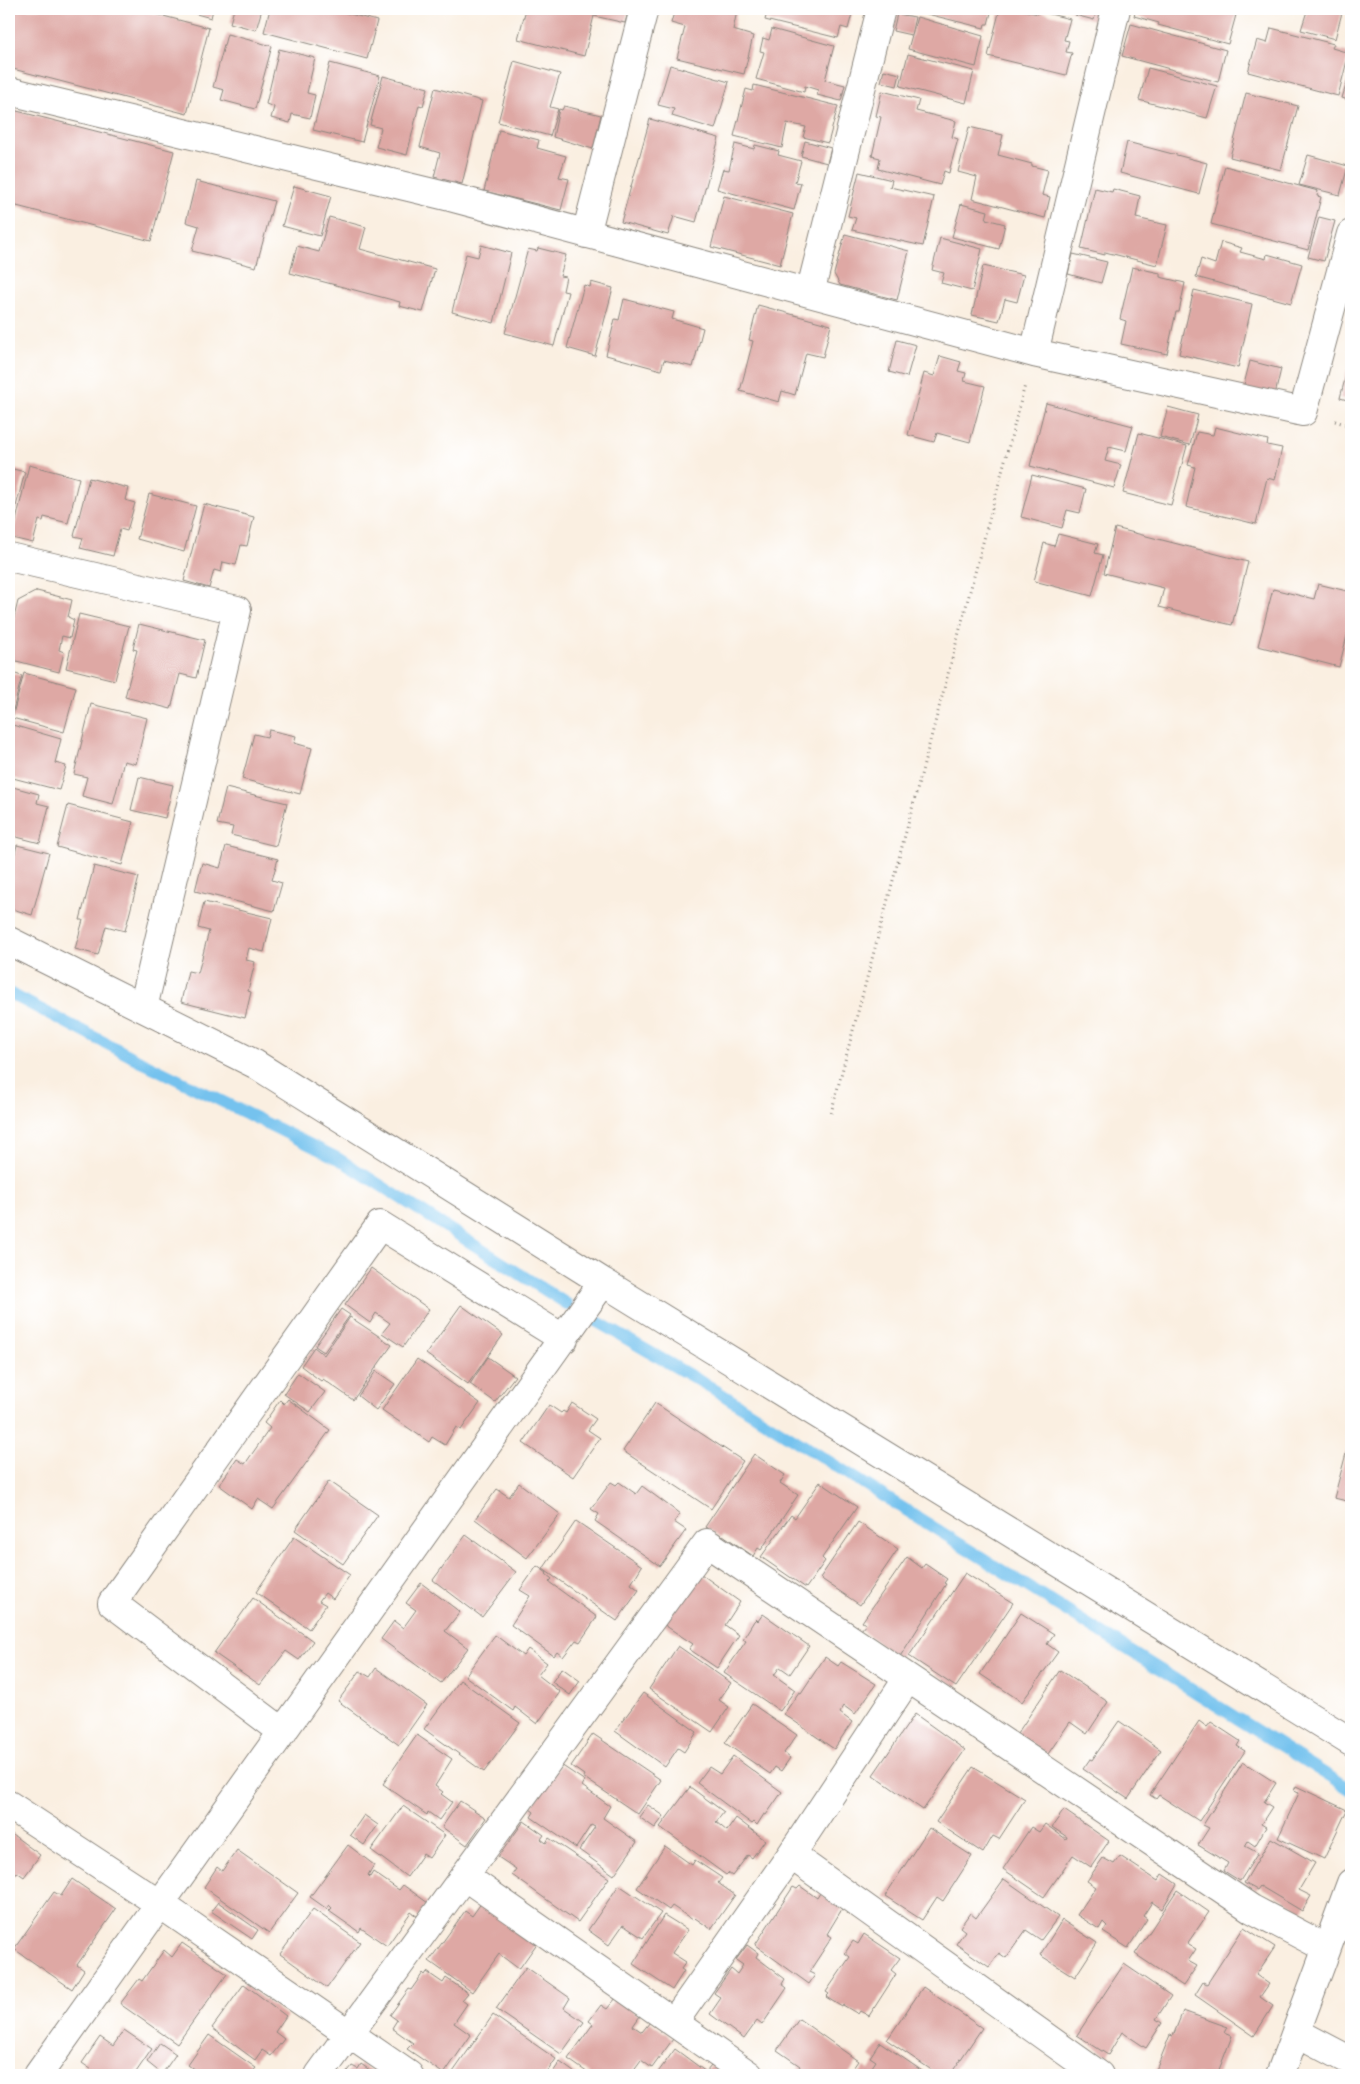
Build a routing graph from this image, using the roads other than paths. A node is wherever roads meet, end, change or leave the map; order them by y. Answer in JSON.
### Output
{"nodes":[{"id":1,"x":644,"y":9,"type":"edge"},
{"id":2,"x":881,"y":9,"type":"edge"},
{"id":3,"x":1116,"y":9,"type":"edge"},
{"id":4,"x":9,"y":91,"type":"edge"},
{"id":5,"x":1351,"y":232,"type":"edge"},
{"id":6,"x":586,"y":234,"type":"junction"},
{"id":7,"x":810,"y":293,"type":"junction"},
{"id":8,"x":1034,"y":353,"type":"junction"},
{"id":9,"x":9,"y":557,"type":"edge"},
{"id":10,"x":9,"y":941,"type":"edge"},
{"id":11,"x":143,"y":1008,"type":"junction"},
{"id":12,"x":603,"y":1282,"type":"junction"},
{"id":13,"x":564,"y":1339,"type":"junction"},
{"id":14,"x":908,"y":1678,"type":"junction"},
{"id":15,"x":283,"y":1732,"type":"junction"},
{"id":16,"x":1351,"y":1742,"type":"edge"},
{"id":17,"x":9,"y":1805,"type":"edge"},
{"id":18,"x":791,"y":1855,"type":"junction"},
{"id":19,"x":464,"y":1876,"type":"junction"},
{"id":20,"x":1351,"y":1883,"type":"edge"},
{"id":21,"x":160,"y":1904,"type":"junction"},
{"id":22,"x":1326,"y":1948,"type":"junction"},
{"id":23,"x":674,"y":2022,"type":"junction"},
{"id":24,"x":1296,"y":2032,"type":"junction"},
{"id":25,"x":349,"y":2033,"type":"junction"},
{"id":26,"x":1351,"y":2060,"type":"edge"},
{"id":27,"x":38,"y":2075,"type":"edge"},
{"id":28,"x":320,"y":2075,"type":"edge"},
{"id":29,"x":409,"y":2075,"type":"edge"},
{"id":30,"x":750,"y":2075,"type":"edge"},
{"id":31,"x":1099,"y":2075,"type":"edge"},
{"id":32,"x":1280,"y":2075,"type":"edge"}],
"edges":[{"from":1,"to":6,"type":"street"},
{"from":2,"to":7,"type":"street"},
{"from":3,"to":8,"type":"street"},
{"from":4,"to":6,"type":"street"},
{"from":5,"to":8,"type":"street"},
{"from":6,"to":7,"type":"street"},
{"from":7,"to":8,"type":"street"},
{"from":9,"to":11,"type":"street"},
{"from":10,"to":11,"type":"street"},
{"from":11,"to":12,"type":"street"},
{"from":12,"to":13,"type":"street"},
{"from":12,"to":16,"type":"street"},
{"from":13,"to":15,"type":"street"},
{"from":13,"to":15,"type":"street"},
{"from":14,"to":18,"type":"street"},
{"from":14,"to":19,"type":"street"},
{"from":14,"to":22,"type":"street"},
{"from":15,"to":21,"type":"street"},
{"from":17,"to":21,"type":"street"},
{"from":18,"to":23,"type":"street"},
{"from":18,"to":31,"type":"street"},
{"from":19,"to":23,"type":"street"},
{"from":19,"to":25,"type":"street"},
{"from":20,"to":22,"type":"street"},
{"from":21,"to":25,"type":"street"},
{"from":21,"to":27,"type":"street"},
{"from":22,"to":24,"type":"street"},
{"from":23,"to":30,"type":"street"},
{"from":24,"to":26,"type":"street"},
{"from":24,"to":32,"type":"street"},
{"from":25,"to":28,"type":"street"},
{"from":25,"to":29,"type":"street"}]}
